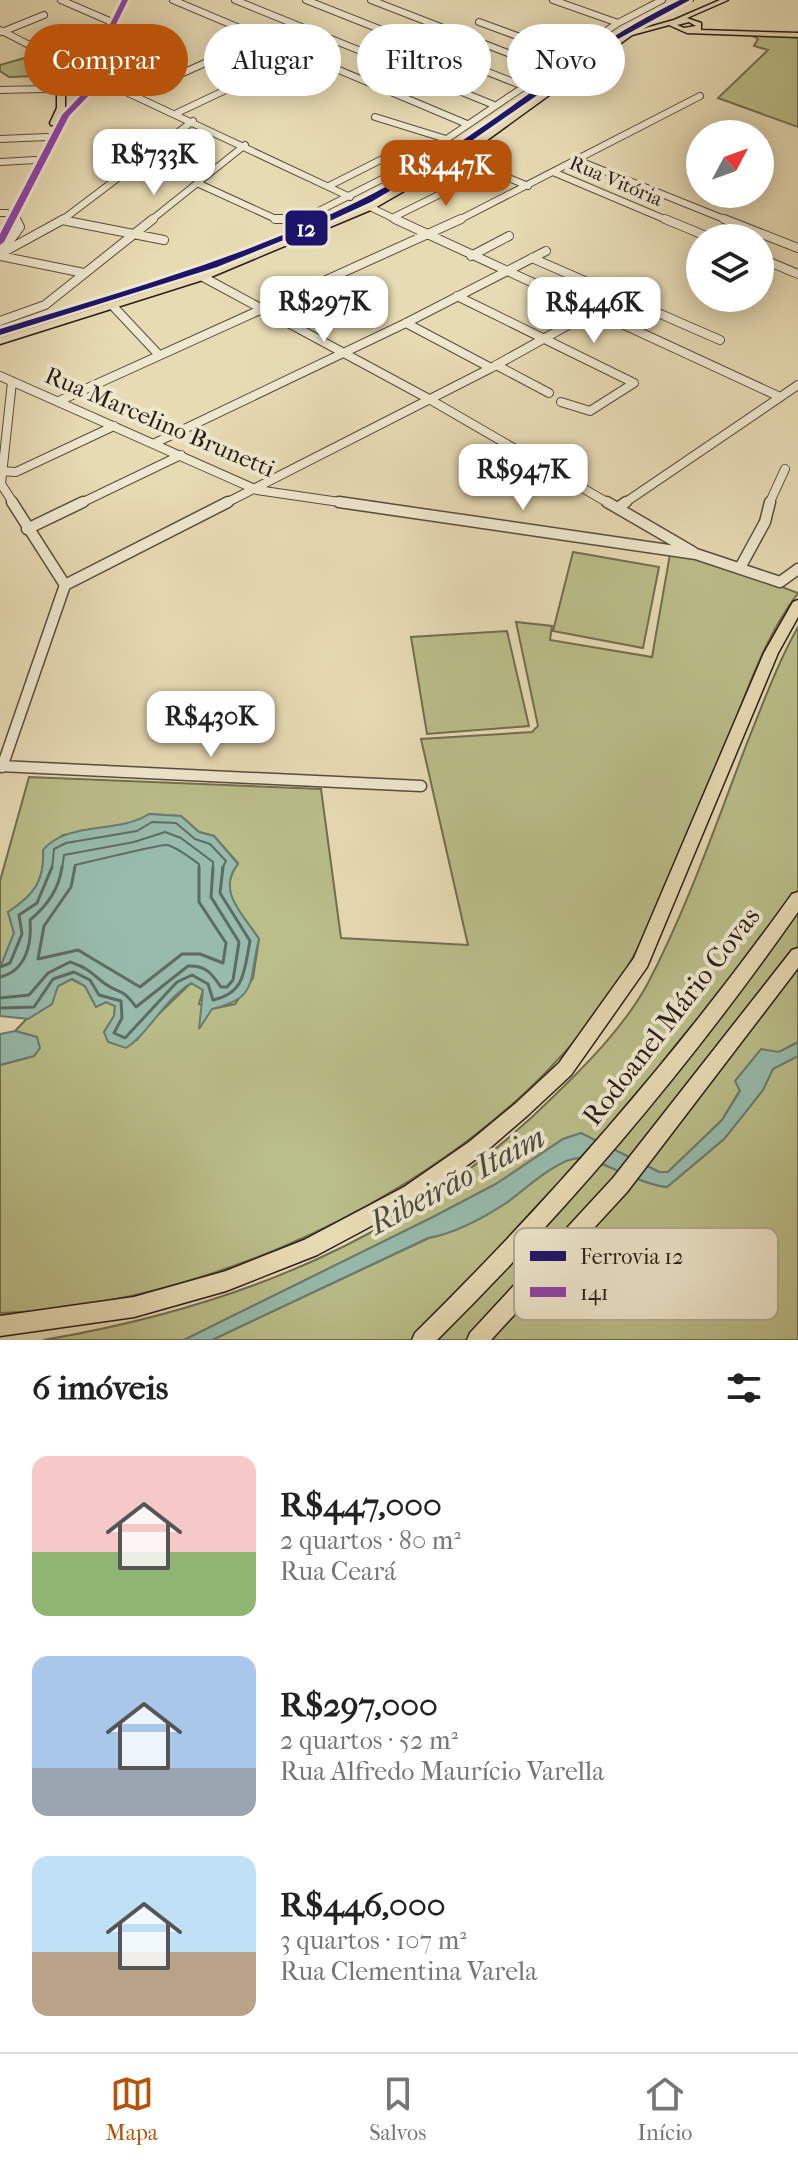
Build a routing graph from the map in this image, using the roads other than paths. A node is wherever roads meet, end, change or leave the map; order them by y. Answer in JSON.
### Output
{"nodes":[{"id":1,"x":61,"y":0,"type":"edge"},
{"id":2,"x":118,"y":0,"type":"edge"},
{"id":3,"x":125,"y":0,"type":"edge"},
{"id":4,"x":173,"y":0,"type":"edge"},
{"id":5,"x":235,"y":0,"type":"edge"},
{"id":6,"x":306,"y":0,"type":"edge"},
{"id":7,"x":373,"y":0,"type":"edge"},
{"id":8,"x":553,"y":0,"type":"edge"},
{"id":9,"x":582,"y":0,"type":"edge"},
{"id":10,"x":640,"y":0,"type":"edge"},
{"id":11,"x":662,"y":0,"type":"edge"},
{"id":12,"x":725,"y":0,"type":"edge"},
{"id":13,"x":652,"y":4,"type":"junction"},
{"id":14,"x":573,"y":8,"type":"junction"},
{"id":15,"x":693,"y":13,"type":"junction"},
{"id":16,"x":44,"y":15,"type":"dead end"},
{"id":17,"x":676,"y":21,"type":"junction"},
{"id":18,"x":111,"y":22,"type":"junction"},
{"id":19,"x":479,"y":22,"type":"dead end"},
{"id":20,"x":618,"y":23,"type":"joint"},
{"id":21,"x":699,"y":24,"type":"junction"},
{"id":22,"x":685,"y":30,"type":"junction"},
{"id":23,"x":1,"y":31,"type":"edge"},
{"id":24,"x":507,"y":32,"type":"edge"},
{"id":25,"x":722,"y":33,"type":"junction"},
{"id":26,"x":798,"y":35,"type":"edge"},
{"id":27,"x":628,"y":36,"type":"junction"},
{"id":28,"x":24,"y":43,"type":"edge"},
{"id":29,"x":507,"y":53,"type":"edge"},
{"id":30,"x":507,"y":80,"type":"edge"},
{"id":31,"x":24,"y":89,"type":"edge"},
{"id":32,"x":0,"y":90,"type":"edge"},
{"id":33,"x":56,"y":96,"type":"edge"},
{"id":34,"x":83,"y":96,"type":"edge"},
{"id":35,"x":85,"y":96,"type":"edge"},
{"id":36,"x":140,"y":96,"type":"edge"},
{"id":37,"x":213,"y":96,"type":"edge"},
{"id":38,"x":508,"y":96,"type":"edge"},
{"id":39,"x":700,"y":96,"type":"dead end"},
{"id":40,"x":59,"y":97,"type":"junction"},
{"id":41,"x":494,"y":105,"type":"junction"},
{"id":42,"x":177,"y":113,"type":"junction"},
{"id":43,"x":375,"y":117,"type":"dead end"},
{"id":44,"x":193,"y":121,"type":"junction"},
{"id":45,"x":467,"y":124,"type":"junction"},
{"id":46,"x":47,"y":137,"type":"junction"},
{"id":47,"x":0,"y":139,"type":"edge"},
{"id":48,"x":446,"y":139,"type":"junction"},
{"id":49,"x":245,"y":145,"type":"junction"},
{"id":50,"x":402,"y":149,"type":"dead end"},
{"id":51,"x":35,"y":160,"type":"junction"},
{"id":52,"x":577,"y":160,"type":"junction"},
{"id":53,"x":0,"y":162,"type":"edge"},
{"id":54,"x":553,"y":172,"type":"junction"},
{"id":55,"x":197,"y":183,"type":"junction"},
{"id":56,"x":329,"y":186,"type":"junction"},
{"id":57,"x":528,"y":186,"type":"junction"},
{"id":58,"x":350,"y":197,"type":"junction"},
{"id":59,"x":370,"y":207,"type":"junction"},
{"id":60,"x":7,"y":214,"type":"edge"},
{"id":61,"x":392,"y":218,"type":"junction"},
{"id":62,"x":62,"y":220,"type":"junction"},
{"id":63,"x":0,"y":225,"type":"edge"},
{"id":64,"x":686,"y":228,"type":"edge"},
{"id":65,"x":133,"y":233,"type":"junction"},
{"id":66,"x":427,"y":236,"type":"junction"},
{"id":67,"x":509,"y":236,"type":"dead end"},
{"id":68,"x":164,"y":240,"type":"dead end"},
{"id":69,"x":0,"y":242,"type":"edge"},
{"id":70,"x":798,"y":248,"type":"edge"},
{"id":71,"x":546,"y":251,"type":"dead end"},
{"id":72,"x":1,"y":255,"type":"edge"},
{"id":73,"x":471,"y":256,"type":"junction"},
{"id":74,"x":532,"y":258,"type":"junction"},
{"id":75,"x":774,"y":264,"type":"edge"},
{"id":76,"x":506,"y":272,"type":"junction"},
{"id":77,"x":84,"y":273,"type":"junction"},
{"id":78,"x":798,"y":274,"type":"edge"},
{"id":79,"x":203,"y":277,"type":"junction"},
{"id":80,"x":635,"y":288,"type":"dead end"},
{"id":81,"x":457,"y":296,"type":"junction"},
{"id":82,"x":622,"y":296,"type":"junction"},
{"id":83,"x":112,"y":305,"type":"junction"},
{"id":84,"x":263,"y":310,"type":"junction"},
{"id":85,"x":595,"y":313,"type":"junction"},
{"id":86,"x":0,"y":321,"type":"edge"},
{"id":87,"x":406,"y":323,"type":"junction"},
{"id":88,"x":17,"y":335,"type":"junction"},
{"id":89,"x":545,"y":340,"type":"junction"},
{"id":90,"x":720,"y":340,"type":"dead end"},
{"id":91,"x":0,"y":341,"type":"edge"},
{"id":92,"x":0,"y":347,"type":"edge"},
{"id":93,"x":344,"y":352,"type":"junction"},
{"id":94,"x":159,"y":355,"type":"junction"},
{"id":95,"x":493,"y":367,"type":"junction"},
{"id":96,"x":0,"y":376,"type":"edge"},
{"id":97,"x":12,"y":382,"type":"junction"},
{"id":98,"x":798,"y":385,"type":"edge"},
{"id":99,"x":549,"y":393,"type":"dead end"},
{"id":100,"x":780,"y":397,"type":"junction"},
{"id":101,"x":429,"y":399,"type":"junction"},
{"id":102,"x":59,"y":401,"type":"junction"},
{"id":103,"x":561,"y":402,"type":"dead end"},
{"id":104,"x":114,"y":426,"type":"junction"},
{"id":105,"x":155,"y":443,"type":"junction"},
{"id":106,"x":181,"y":455,"type":"junction"},
{"id":107,"x":785,"y":469,"type":"dead end"},
{"id":108,"x":0,"y":472,"type":"edge"},
{"id":109,"x":257,"y":490,"type":"junction"},
{"id":110,"x":619,"y":507,"type":"junction"},
{"id":111,"x":27,"y":529,"type":"junction"},
{"id":112,"x":696,"y":554,"type":"junction"},
{"id":113,"x":741,"y":566,"type":"junction"},
{"id":114,"x":798,"y":569,"type":"edge"},
{"id":115,"x":65,"y":585,"type":"junction"},
{"id":116,"x":798,"y":605,"type":"edge"},
{"id":117,"x":1,"y":766,"type":"edge"},
{"id":118,"x":421,"y":786,"type":"dead end"},
{"id":119,"x":798,"y":899,"type":"edge"},
{"id":120,"x":798,"y":955,"type":"edge"},
{"id":121,"x":531,"y":1228,"type":"edge"},
{"id":122,"x":580,"y":1228,"type":"edge"},
{"id":123,"x":514,"y":1247,"type":"edge"},
{"id":124,"x":514,"y":1300,"type":"edge"},
{"id":125,"x":0,"y":1326,"type":"edge"},
{"id":126,"x":422,"y":1340,"type":"edge"},
{"id":127,"x":477,"y":1340,"type":"edge"}],
"edges":[{"from":1,"to":18,"type":"street"},
{"from":2,"to":18,"type":"main road"},
{"from":3,"to":18,"type":"main road"},
{"from":4,"to":45,"type":"street"},
{"from":5,"to":41,"type":"street"},
{"from":6,"to":30,"type":"street"},
{"from":7,"to":29,"type":"street"},
{"from":8,"to":14,"type":"street"},
{"from":9,"to":14,"type":"street"},
{"from":10,"to":13,"type":"street"},
{"from":11,"to":13,"type":"street"},
{"from":12,"to":15,"type":"main road"},
{"from":13,"to":20,"type":"street"},
{"from":14,"to":20,"type":"street"},
{"from":15,"to":17,"type":"main road"},
{"from":15,"to":21,"type":"main road"},
{"from":16,"to":23,"type":"street"},
{"from":17,"to":21,"type":"main road"},
{"from":17,"to":22,"type":"main road"},
{"from":17,"to":27,"type":"main road"},
{"from":19,"to":24,"type":"street"},
{"from":21,"to":22,"type":"main road"},
{"from":21,"to":25,"type":"main road"},
{"from":22,"to":25,"type":"main road"},
{"from":22,"to":27,"type":"main road"},
{"from":23,"to":28,"type":"street"},
{"from":25,"to":26,"type":"main road"},
{"from":27,"to":59,"type":"main road"},
{"from":31,"to":32,"type":"street"},
{"from":33,"to":40,"type":"street"},
{"from":34,"to":40,"type":"main road"},
{"from":35,"to":60,"type":"main road"},
{"from":36,"to":42,"type":"street"},
{"from":37,"to":42,"type":"street"},
{"from":38,"to":41,"type":"street"},
{"from":39,"to":52,"type":"street"},
{"from":40,"to":46,"type":"main road"},
{"from":41,"to":45,"type":"street"},
{"from":42,"to":44,"type":"street"},
{"from":43,"to":48,"type":"street"},
{"from":44,"to":49,"type":"street"},
{"from":44,"to":62,"type":"street"},
{"from":45,"to":48,"type":"street"},
{"from":46,"to":47,"type":"street"},
{"from":46,"to":51,"type":"main road"},
{"from":48,"to":58,"type":"street"},
{"from":49,"to":55,"type":"street"},
{"from":49,"to":56,"type":"street"},
{"from":50,"to":56,"type":"street"},
{"from":51,"to":53,"type":"street"},
{"from":51,"to":60,"type":"main road"},
{"from":52,"to":54,"type":"street"},
{"from":52,"to":70,"type":"street"},
{"from":54,"to":57,"type":"street"},
{"from":54,"to":64,"type":"street","name":"Rua Vitória"},
{"from":55,"to":58,"type":"street"},
{"from":55,"to":65,"type":"street"},
{"from":56,"to":58,"type":"street"},
{"from":57,"to":61,"type":"street"},
{"from":57,"to":66,"type":"street"},
{"from":59,"to":61,"type":"street"},
{"from":59,"to":79,"type":"main road"},
{"from":60,"to":63,"type":"main road"},
{"from":60,"to":69,"type":"main road"},
{"from":60,"to":72,"type":"street"},
{"from":61,"to":66,"type":"street"},
{"from":62,"to":65,"type":"street"},
{"from":62,"to":72,"type":"street"},
{"from":65,"to":68,"type":"street"},
{"from":65,"to":77,"type":"street"},
{"from":66,"to":73,"type":"street"},
{"from":66,"to":84,"type":"street"},
{"from":67,"to":73,"type":"street"},
{"from":71,"to":74,"type":"street"},
{"from":72,"to":77,"type":"street"},
{"from":73,"to":76,"type":"street"},
{"from":74,"to":76,"type":"street"},
{"from":74,"to":82,"type":"street"},
{"from":75,"to":78,"type":"street"},
{"from":76,"to":81,"type":"street"},
{"from":76,"to":85,"type":"street"},
{"from":77,"to":86,"type":"street"},
{"from":79,"to":83,"type":"main road"},
{"from":79,"to":84,"type":"street"},
{"from":80,"to":82,"type":"street"},
{"from":81,"to":87,"type":"street"},
{"from":81,"to":89,"type":"street"},
{"from":82,"to":85,"type":"street"},
{"from":82,"to":90,"type":"street"},
{"from":83,"to":88,"type":"main road"},
{"from":83,"to":94,"type":"street"},
{"from":84,"to":93,"type":"street"},
{"from":84,"to":94,"type":"street"},
{"from":85,"to":89,"type":"street"},
{"from":85,"to":100,"type":"street"},
{"from":87,"to":93,"type":"street"},
{"from":87,"to":95,"type":"street"},
{"from":88,"to":91,"type":"main road"},
{"from":88,"to":92,"type":"main road"},
{"from":89,"to":95,"type":"street"},
{"from":89,"to":103,"type":"street"},
{"from":93,"to":101,"type":"street"},
{"from":93,"to":105,"type":"street"},
{"from":94,"to":102,"type":"street"},
{"from":95,"to":99,"type":"street"},
{"from":95,"to":101,"type":"street"},
{"from":96,"to":97,"type":"street","name":"Rua Marcelino Brunetti"},
{"from":97,"to":102,"type":"street","name":"Rua Marcelino Brunetti"},
{"from":97,"to":108,"type":"street"},
{"from":98,"to":100,"type":"street"},
{"from":100,"to":110,"type":"street"},
{"from":101,"to":109,"type":"street"},
{"from":101,"to":110,"type":"street"},
{"from":102,"to":104,"type":"street","name":"Rua Marcelino Brunetti"},
{"from":104,"to":105,"type":"street","name":"Rua Marcelino Brunetti"},
{"from":104,"to":108,"type":"street"},
{"from":105,"to":106,"type":"street","name":"Rua Marcelino Brunetti"},
{"from":106,"to":109,"type":"street","name":"Rua Marcelino Brunetti"},
{"from":106,"to":111,"type":"street"},
{"from":107,"to":113,"type":"street"},
{"from":108,"to":111,"type":"street"},
{"from":109,"to":112,"type":"street","name":"Rua Marcelino Brunetti"},
{"from":109,"to":115,"type":"street"},
{"from":110,"to":112,"type":"street"},
{"from":111,"to":115,"type":"street"},
{"from":112,"to":113,"type":"street","name":"Rua Marcelino Brunetti"},
{"from":113,"to":114,"type":"street","name":"Rua Marcelino Brunetti"},
{"from":115,"to":117,"type":"street"},
{"from":116,"to":125,"type":"highway"},
{"from":117,"to":118,"type":"street"},
{"from":119,"to":121,"type":"highway","name":"Rodoanel Mário Covas"},
{"from":120,"to":122,"type":"highway"},
{"from":123,"to":126,"type":"highway","name":"Rodoanel Mário Covas"},
{"from":124,"to":127,"type":"highway"}]}
